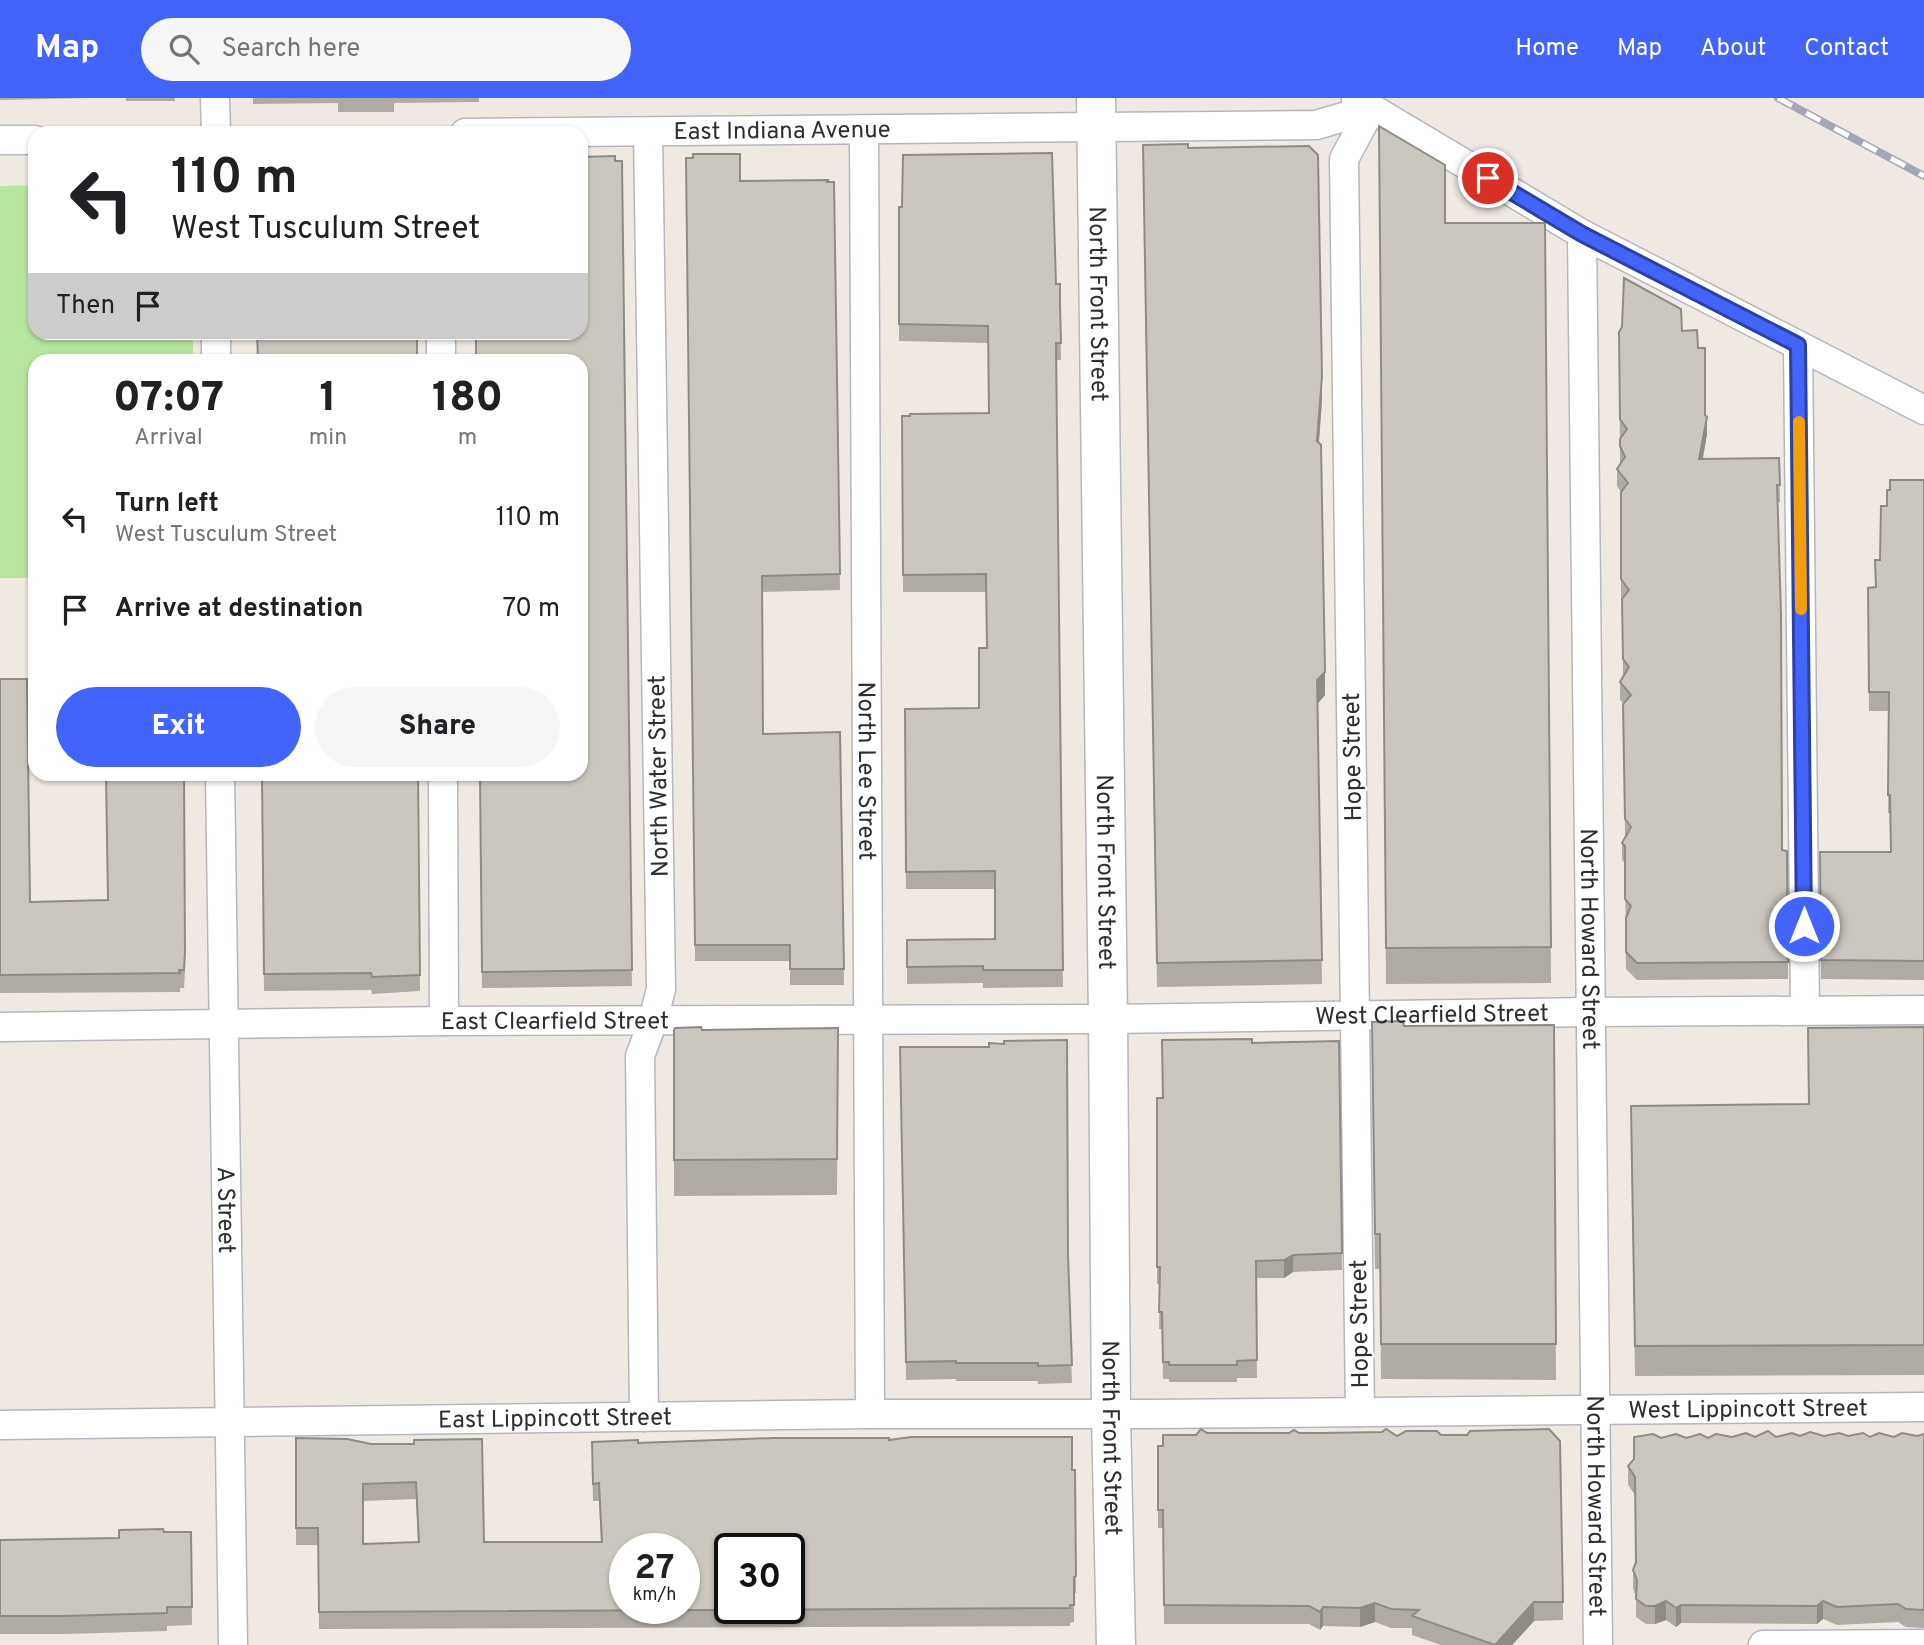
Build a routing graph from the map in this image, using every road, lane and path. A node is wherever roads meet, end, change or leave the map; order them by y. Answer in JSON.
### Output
{"nodes":[{"id":1,"x":215,"y":98,"type":"edge"},
{"id":2,"x":1362,"y":104,"type":"edge"},
{"id":3,"x":1096,"y":113,"type":"edge"},
{"id":4,"x":216,"y":126,"type":"edge"},
{"id":5,"x":864,"y":131,"type":"junction"},
{"id":6,"x":588,"y":132,"type":"edge"},
{"id":7,"x":649,"y":132,"type":"junction"},
{"id":8,"x":28,"y":140,"type":"edge"},
{"id":9,"x":0,"y":141,"type":"edge"},
{"id":10,"x":1582,"y":234,"type":"junction"},
{"id":11,"x":1798,"y":345,"type":"junction"},
{"id":12,"x":1924,"y":410,"type":"edge"},
{"id":13,"x":220,"y":781,"type":"edge"},
{"id":14,"x":443,"y":781,"type":"edge"},
{"id":15,"x":1805,"y":1010,"type":"junction"},
{"id":16,"x":1924,"y":1010,"type":"edge"},
{"id":17,"x":1592,"y":1012,"type":"junction"},
{"id":18,"x":1356,"y":1016,"type":"junction"},
{"id":19,"x":867,"y":1019,"type":"junction"},
{"id":20,"x":1108,"y":1019,"type":"junction"},
{"id":21,"x":444,"y":1021,"type":"junction"},
{"id":22,"x":653,"y":1021,"type":"junction"},
{"id":23,"x":223,"y":1026,"type":"junction"},
{"id":24,"x":0,"y":1027,"type":"edge"},
{"id":25,"x":1924,"y":1407,"type":"edge"},
{"id":26,"x":1596,"y":1411,"type":"junction"},
{"id":27,"x":1360,"y":1412,"type":"junction"},
{"id":28,"x":870,"y":1414,"type":"junction"},
{"id":29,"x":1111,"y":1415,"type":"junction"},
{"id":30,"x":643,"y":1418,"type":"junction"},
{"id":31,"x":229,"y":1424,"type":"junction"},
{"id":32,"x":0,"y":1425,"type":"edge"},
{"id":33,"x":1924,"y":1644,"type":"edge"},
{"id":34,"x":233,"y":1645,"type":"edge"},
{"id":35,"x":1116,"y":1645,"type":"edge"},
{"id":36,"x":1598,"y":1645,"type":"edge"},
{"id":37,"x":1763,"y":1645,"type":"edge"}],
"edges":[{"from":1,"to":4,"type":"street"},
{"from":2,"to":3,"type":"street","name":"East Indiana Avenue"},
{"from":2,"to":10,"type":"street"},
{"from":2,"to":18,"type":"street","name":"Hope Street"},
{"from":3,"to":5,"type":"street","name":"East Indiana Avenue"},
{"from":3,"to":20,"type":"street","name":"North Front Street"},
{"from":5,"to":7,"type":"street","name":"East Indiana Avenue"},
{"from":5,"to":19,"type":"street","name":"North Lee Street"},
{"from":6,"to":7,"type":"street","name":"East Indiana Avenue"},
{"from":7,"to":22,"type":"street","name":"North Water Street"},
{"from":8,"to":9,"type":"street"},
{"from":10,"to":11,"type":"street"},
{"from":10,"to":17,"type":"street","name":"North Howard Street"},
{"from":11,"to":12,"type":"street"},
{"from":11,"to":15,"type":"street"},
{"from":13,"to":23,"type":"street","name":"A Street"},
{"from":14,"to":21,"type":"street"},
{"from":15,"to":16,"type":"street","name":"West Clearfield Street"},
{"from":15,"to":17,"type":"street","name":"West Clearfield Street"},
{"from":17,"to":18,"type":"street","name":"West Clearfield Street"},
{"from":17,"to":26,"type":"street","name":"North Howard Street"},
{"from":18,"to":20,"type":"street","name":"West Clearfield Street"},
{"from":18,"to":27,"type":"street","name":"Hope Street"},
{"from":19,"to":20,"type":"street","name":"East Clearfield Street"},
{"from":19,"to":22,"type":"street","name":"East Clearfield Street"},
{"from":19,"to":28,"type":"street","name":"North Lee Street"},
{"from":20,"to":29,"type":"street","name":"North Front Street"},
{"from":21,"to":22,"type":"street","name":"East Clearfield Street"},
{"from":21,"to":23,"type":"street","name":"East Clearfield Street"},
{"from":22,"to":30,"type":"street","name":"North Water Street"},
{"from":23,"to":24,"type":"street","name":"East Clearfield Street"},
{"from":23,"to":31,"type":"street","name":"A Street"},
{"from":25,"to":26,"type":"street","name":"West Lippincott Street"},
{"from":26,"to":27,"type":"street","name":"West Lippincott Street"},
{"from":26,"to":36,"type":"street","name":"North Howard Street"},
{"from":27,"to":29,"type":"street","name":"West Lippincott Street"},
{"from":28,"to":29,"type":"street","name":"East Lippincott Street"},
{"from":28,"to":30,"type":"street","name":"East Lippincott Street"},
{"from":29,"to":35,"type":"street","name":"North Front Street"},
{"from":30,"to":31,"type":"street","name":"East Lippincott Street"},
{"from":31,"to":32,"type":"street","name":"East Lippincott Street"},
{"from":31,"to":34,"type":"street","name":"A Street"},
{"from":33,"to":37,"type":"street"}]}
